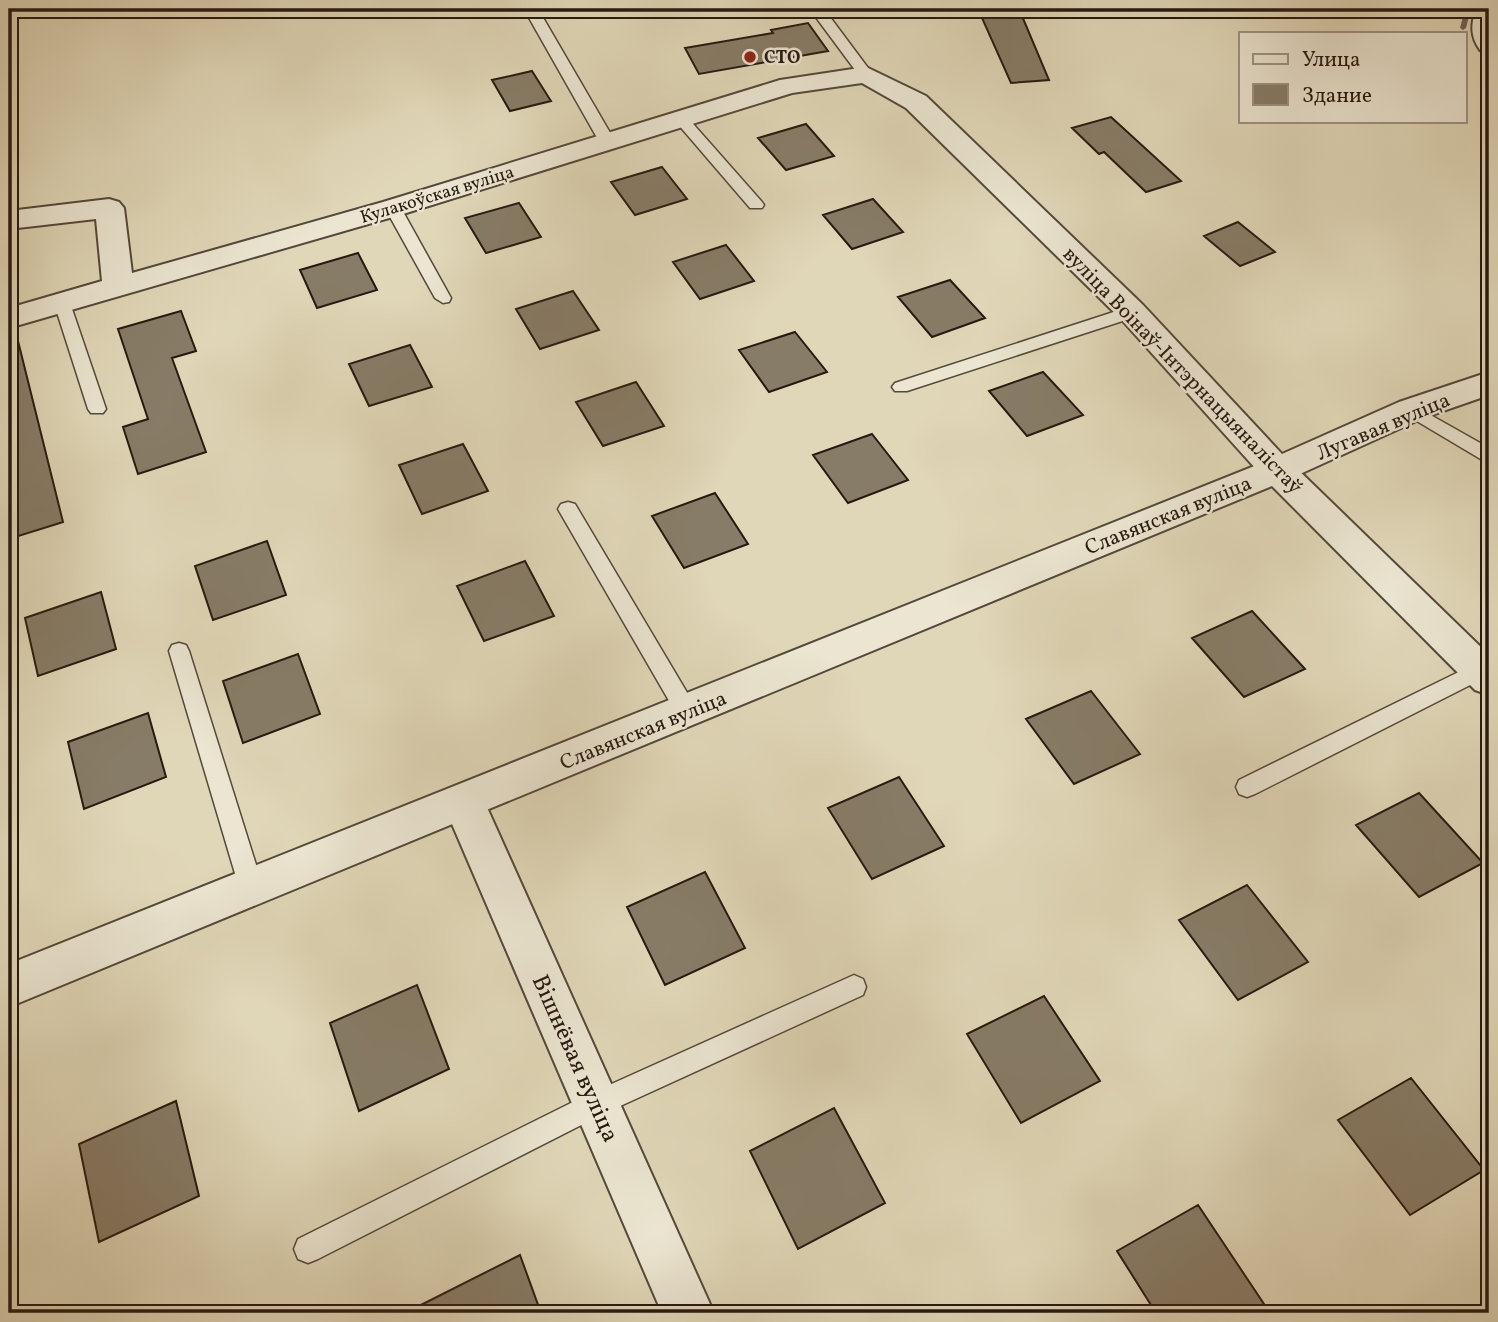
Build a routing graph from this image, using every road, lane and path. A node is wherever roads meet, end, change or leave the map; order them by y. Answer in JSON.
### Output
{"nodes":[{"id":1,"x":531,"y":9,"type":"edge"},
{"id":2,"x":1488,"y":9,"type":"edge"},
{"id":3,"x":822,"y":16,"type":"dead end"},
{"id":4,"x":1489,"y":45,"type":"edge"},
{"id":5,"x":866,"y":75,"type":"junction"},
{"id":6,"x":682,"y":120,"type":"junction"},
{"id":7,"x":608,"y":143,"type":"junction"},
{"id":8,"x":755,"y":205,"type":"dead end"},
{"id":9,"x":393,"y":208,"type":"junction"},
{"id":10,"x":9,"y":220,"type":"edge"},
{"id":11,"x":117,"y":280,"type":"junction"},
{"id":12,"x":443,"y":298,"type":"dead end"},
{"id":13,"x":62,"y":303,"type":"junction"},
{"id":14,"x":1132,"y":312,"type":"junction"},
{"id":15,"x":9,"y":318,"type":"edge"},
{"id":16,"x":1489,"y":383,"type":"edge"},
{"id":17,"x":901,"y":387,"type":"dead end"},
{"id":18,"x":97,"y":408,"type":"dead end"},
{"id":19,"x":1411,"y":410,"type":"junction"},
{"id":20,"x":1489,"y":457,"type":"edge"},
{"id":21,"x":1277,"y":470,"type":"junction"},
{"id":22,"x":568,"y":509,"type":"dead end"},
{"id":23,"x":179,"y":651,"type":"dead end"},
{"id":24,"x":1485,"y":675,"type":"edge"},
{"id":25,"x":687,"y":712,"type":"junction"},
{"id":26,"x":1247,"y":787,"type":"dead end"},
{"id":27,"x":464,"y":803,"type":"junction"},
{"id":28,"x":251,"y":887,"type":"junction"},
{"id":29,"x":9,"y":986,"type":"edge"},
{"id":30,"x":853,"y":987,"type":"dead end"},
{"id":31,"x":596,"y":1104,"type":"junction"},
{"id":32,"x":308,"y":1248,"type":"dead end"},
{"id":33,"x":688,"y":1313,"type":"edge"}],
"edges":[{"from":1,"to":7,"type":"lane"},
{"from":2,"to":4,"type":"street"},
{"from":3,"to":5,"type":"lane"},
{"from":5,"to":6,"type":"street","name":"Кулакоўская вуліца"},
{"from":5,"to":14,"type":"street","name":"вуліца Воінаў-Інтэрнацыяналістаў"},
{"from":6,"to":7,"type":"street","name":"Кулакоўская вуліца"},
{"from":6,"to":8,"type":"lane"},
{"from":7,"to":9,"type":"street","name":"Кулакоўская вуліца"},
{"from":9,"to":11,"type":"street","name":"Кулакоўская вуліца"},
{"from":9,"to":12,"type":"lane"},
{"from":10,"to":11,"type":"street"},
{"from":11,"to":13,"type":"street","name":"Кулакоўская вуліца"},
{"from":13,"to":15,"type":"street","name":"Кулакоўская вуліца"},
{"from":13,"to":18,"type":"lane"},
{"from":14,"to":17,"type":"lane"},
{"from":14,"to":21,"type":"street","name":"вуліца Воінаў-Інтэрнацыяналістаў"},
{"from":16,"to":19,"type":"street","name":"Лугавая вуліца"},
{"from":19,"to":20,"type":"lane"},
{"from":19,"to":21,"type":"street","name":"Лугавая вуліца"},
{"from":21,"to":24,"type":"street","name":"вуліца Воінаў-Інтэрнацыяналістаў"},
{"from":21,"to":25,"type":"street","name":"Славянская вуліца"},
{"from":22,"to":25,"type":"lane"},
{"from":23,"to":28,"type":"lane"},
{"from":24,"to":26,"type":"lane"},
{"from":25,"to":27,"type":"street","name":"Славянская вуліца"},
{"from":27,"to":28,"type":"street","name":"Славянская вуліца"},
{"from":27,"to":31,"type":"street","name":"Вішнёвая вуліца"},
{"from":28,"to":29,"type":"street","name":"Славянская вуліца"},
{"from":30,"to":31,"type":"lane"},
{"from":31,"to":32,"type":"lane"},
{"from":31,"to":33,"type":"street","name":"Вішнёвая вуліца"}]}
